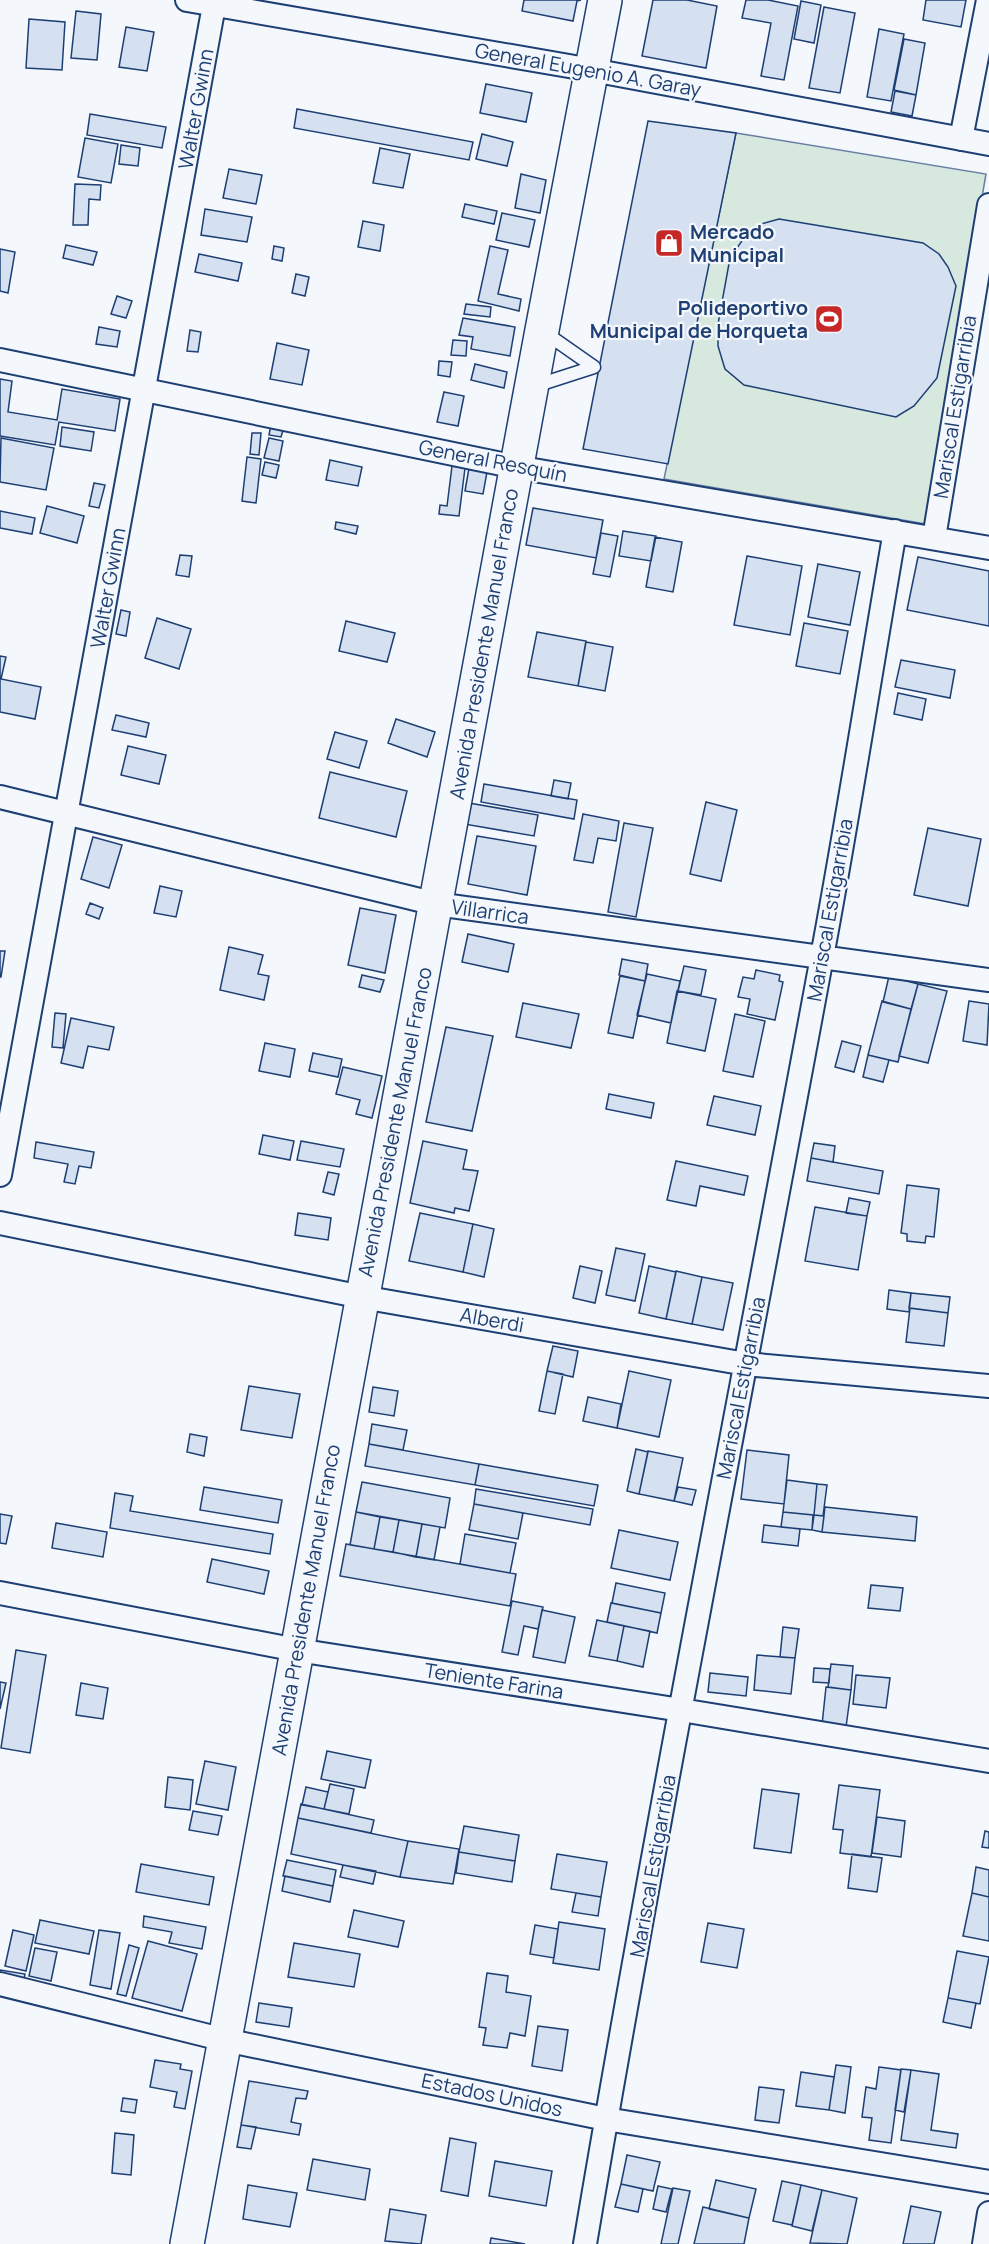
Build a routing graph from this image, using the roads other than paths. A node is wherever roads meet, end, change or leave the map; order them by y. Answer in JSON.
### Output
{"nodes":[{"id":1,"x":187,"y":0,"type":"edge"},
{"id":2,"x":605,"y":0,"type":"edge"},
{"id":3,"x":988,"y":0,"type":"edge"},
{"id":4,"x":215,"y":2,"type":"edge"},
{"id":5,"x":592,"y":70,"type":"junction"},
{"id":6,"x":961,"y":139,"type":"junction"},
{"id":7,"x":989,"y":144,"type":"edge"},
{"id":8,"x":989,"y":205,"type":"edge"},
{"id":9,"x":542,"y":330,"type":"junction"},
{"id":10,"x":0,"y":360,"type":"edge"},
{"id":11,"x":531,"y":387,"type":"junction"},
{"id":12,"x":145,"y":390,"type":"junction"},
{"id":13,"x":516,"y":467,"type":"junction"},
{"id":14,"x":895,"y":531,"type":"junction"},
{"id":15,"x":934,"y":538,"type":"junction"},
{"id":16,"x":989,"y":548,"type":"edge"},
{"id":17,"x":0,"y":797,"type":"edge"},
{"id":18,"x":66,"y":814,"type":"junction"},
{"id":19,"x":436,"y":904,"type":"junction"},
{"id":20,"x":822,"y":957,"type":"junction"},
{"id":21,"x":989,"y":980,"type":"edge"},
{"id":22,"x":0,"y":1175,"type":"edge"},
{"id":23,"x":0,"y":1223,"type":"edge"},
{"id":24,"x":362,"y":1297,"type":"junction"},
{"id":25,"x":746,"y":1364,"type":"junction"},
{"id":26,"x":989,"y":1386,"type":"edge"},
{"id":27,"x":0,"y":1593,"type":"edge"},
{"id":28,"x":297,"y":1650,"type":"junction"},
{"id":29,"x":681,"y":1710,"type":"junction"},
{"id":30,"x":989,"y":1761,"type":"edge"},
{"id":31,"x":0,"y":1984,"type":"edge"},
{"id":32,"x":225,"y":2040,"type":"junction"},
{"id":33,"x":606,"y":2119,"type":"junction"},
{"id":34,"x":989,"y":2182,"type":"edge"},
{"id":35,"x":989,"y":2213,"type":"edge"},
{"id":36,"x":187,"y":2244,"type":"edge"},
{"id":37,"x":585,"y":2244,"type":"edge"},
{"id":38,"x":984,"y":2244,"type":"edge"}],
"edges":[{"from":1,"to":4,"type":"street","name":"General Eugenio A. Garay"},
{"from":2,"to":5,"type":"main road","name":"Avenida Presidente Manuel Franco"},
{"from":3,"to":6,"type":"street"},
{"from":4,"to":5,"type":"street","name":"General Eugenio A. Garay"},
{"from":4,"to":12,"type":"street","name":"Walter Gwinn"},
{"from":5,"to":6,"type":"street","name":"General Eugenio A. Garay"},
{"from":5,"to":9,"type":"main road","name":"Avenida Presidente Manuel Franco"},
{"from":6,"to":7,"type":"street","name":"General Eugenio A. Garay"},
{"from":8,"to":15,"type":"street","name":"Mariscal Estigarribia"},
{"from":9,"to":11,"type":"main road","name":"Avenida Presidente Manuel Franco"},
{"from":9,"to":11,"type":"lane"},
{"from":10,"to":12,"type":"street","name":"General Resquín"},
{"from":11,"to":13,"type":"main road","name":"Avenida Presidente Manuel Franco"},
{"from":12,"to":13,"type":"street","name":"General Resquín"},
{"from":12,"to":18,"type":"street","name":"Walter Gwinn"},
{"from":13,"to":14,"type":"street","name":"General Resquín"},
{"from":13,"to":19,"type":"main road","name":"Avenida Presidente Manuel Franco"},
{"from":14,"to":15,"type":"street","name":"General Resquín"},
{"from":14,"to":20,"type":"street","name":"Mariscal Estigarribia"},
{"from":15,"to":16,"type":"street","name":"General Resquín"},
{"from":17,"to":18,"type":"street","name":"Villarrica"},
{"from":18,"to":19,"type":"street","name":"Villarrica"},
{"from":18,"to":22,"type":"street","name":"Walter Gwinn"},
{"from":19,"to":20,"type":"street","name":"Villarrica"},
{"from":19,"to":24,"type":"main road","name":"Avenida Presidente Manuel Franco"},
{"from":20,"to":21,"type":"street","name":"Villarrica"},
{"from":20,"to":25,"type":"street","name":"Mariscal Estigarribia"},
{"from":23,"to":24,"type":"street","name":"Alberdi"},
{"from":24,"to":25,"type":"street","name":"Alberdi"},
{"from":24,"to":28,"type":"main road","name":"Avenida Presidente Manuel Franco"},
{"from":25,"to":26,"type":"street","name":"Alberdi"},
{"from":25,"to":29,"type":"street","name":"Mariscal Estigarribia"},
{"from":27,"to":28,"type":"street","name":"Teniente Farina"},
{"from":28,"to":29,"type":"street","name":"Teniente Farina"},
{"from":28,"to":32,"type":"main road","name":"Avenida Presidente Manuel Franco"},
{"from":29,"to":30,"type":"street","name":"Teniente Farina"},
{"from":29,"to":33,"type":"street","name":"Mariscal Estigarribia"},
{"from":31,"to":32,"type":"street","name":"Estados Unidos"},
{"from":32,"to":33,"type":"street","name":"Estados Unidos"},
{"from":32,"to":36,"type":"main road","name":"Avenida Presidente Manuel Franco"},
{"from":33,"to":34,"type":"street","name":"Estados Unidos"},
{"from":33,"to":37,"type":"street","name":"Mariscal Estigarribia"},
{"from":35,"to":38,"type":"street"}]}
